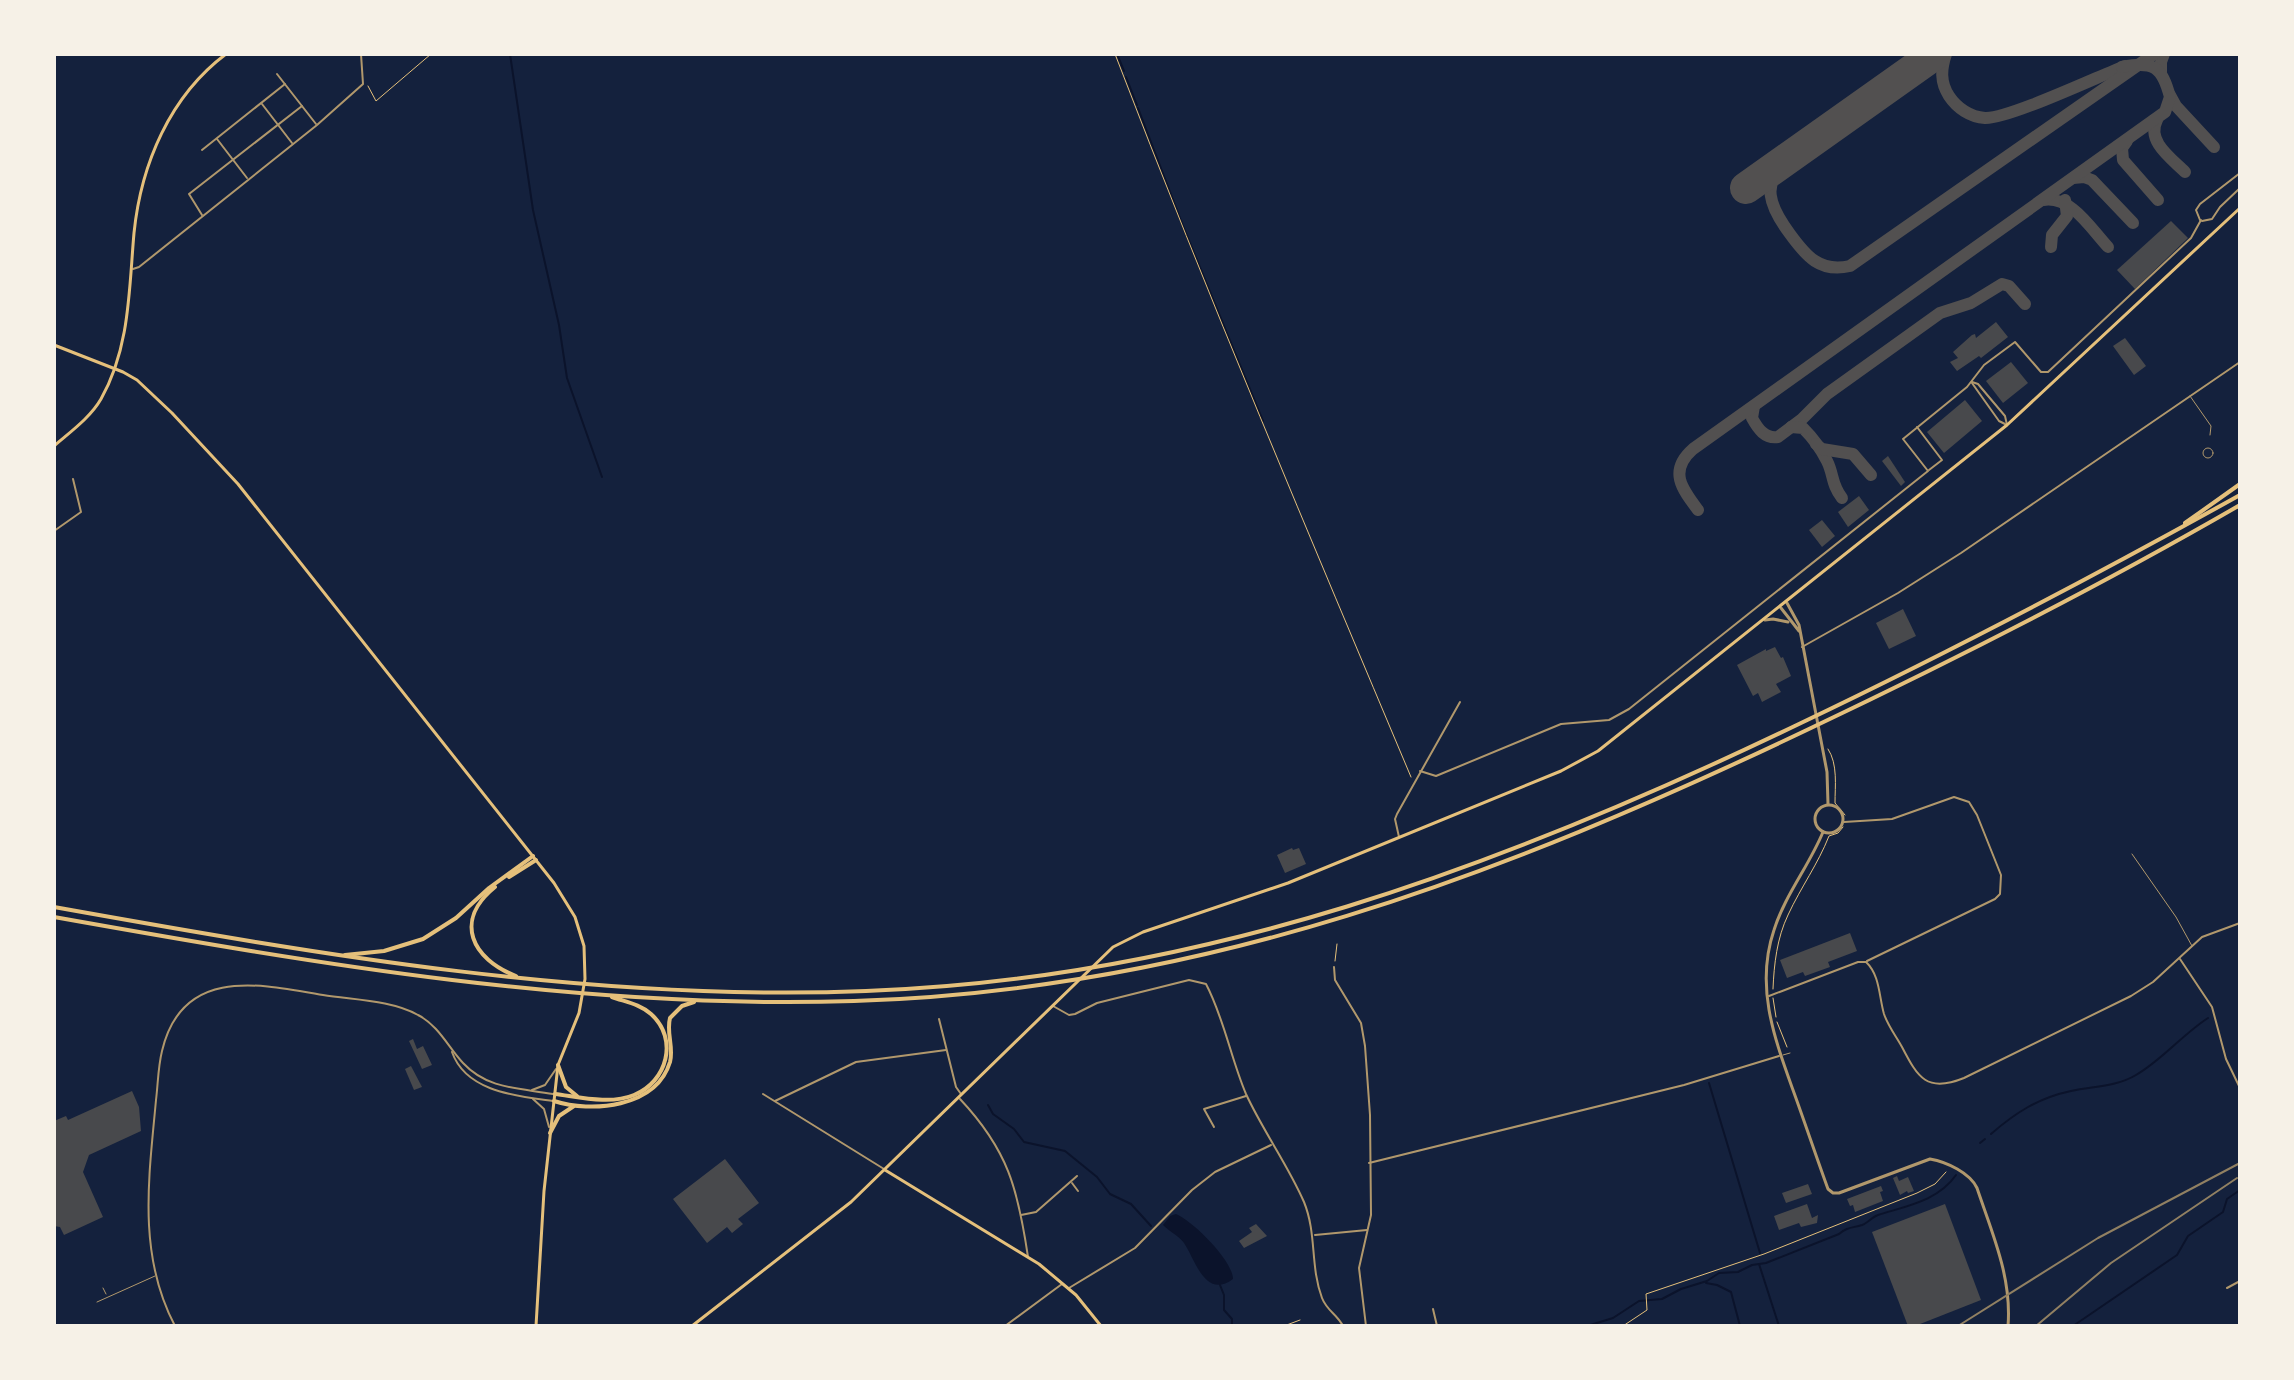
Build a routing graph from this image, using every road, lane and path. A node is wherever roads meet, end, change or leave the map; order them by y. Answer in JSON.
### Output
{"nodes":[{"id":1,"x":226,"y":54,"type":"edge"},
{"id":2,"x":361,"y":54,"type":"edge"},
{"id":3,"x":431,"y":54,"type":"edge"},
{"id":4,"x":1115,"y":54,"type":"edge"},
{"id":5,"x":277,"y":74,"type":"dead end"},
{"id":6,"x":364,"y":81,"type":"junction"},
{"id":7,"x":285,"y":84,"type":"junction"},
{"id":8,"x":261,"y":103,"type":"junction"},
{"id":9,"x":302,"y":106,"type":"junction"},
{"id":10,"x":278,"y":125,"type":"junction"},
{"id":11,"x":317,"y":125,"type":"junction"},
{"id":12,"x":217,"y":138,"type":"junction"},
{"id":13,"x":293,"y":144,"type":"junction"},
{"id":14,"x":202,"y":150,"type":"dead end"},
{"id":15,"x":233,"y":160,"type":"junction"},
{"id":16,"x":2240,"y":173,"type":"edge"},
{"id":17,"x":248,"y":179,"type":"junction"},
{"id":18,"x":2240,"y":188,"type":"edge"},
{"id":19,"x":2240,"y":208,"type":"edge"},
{"id":20,"x":202,"y":216,"type":"junction"},
{"id":21,"x":2201,"y":220,"type":"junction"},
{"id":22,"x":132,"y":269,"type":"junction"},
{"id":23,"x":54,"y":345,"type":"edge"},
{"id":24,"x":2240,"y":362,"type":"edge"},
{"id":25,"x":115,"y":369,"type":"junction"},
{"id":26,"x":1971,"y":382,"type":"junction"},
{"id":27,"x":2190,"y":396,"type":"junction"},
{"id":28,"x":2007,"y":425,"type":"junction"},
{"id":29,"x":1917,"y":427,"type":"junction"},
{"id":30,"x":2210,"y":435,"type":"dead end"},
{"id":31,"x":54,"y":446,"type":"edge"},
{"id":32,"x":1928,"y":471,"type":"junction"},
{"id":33,"x":73,"y":479,"type":"dead end"},
{"id":34,"x":2240,"y":484,"type":"edge"},
{"id":35,"x":2240,"y":495,"type":"edge"},
{"id":36,"x":2240,"y":507,"type":"edge"},
{"id":37,"x":54,"y":531,"type":"edge"},
{"id":38,"x":2170,"y":534,"type":"junction"},
{"id":39,"x":1787,"y":603,"type":"junction"},
{"id":40,"x":1781,"y":608,"type":"junction"},
{"id":41,"x":1765,"y":620,"type":"junction"},
{"id":42,"x":1791,"y":623,"type":"junction"},
{"id":43,"x":1799,"y":631,"type":"junction"},
{"id":44,"x":1802,"y":647,"type":"junction"},
{"id":45,"x":1460,"y":702,"type":"dead end"},
{"id":46,"x":1420,"y":771,"type":"junction"},
{"id":47,"x":1413,"y":783,"type":"junction"},
{"id":48,"x":1828,"y":804,"type":"junction"},
{"id":49,"x":1844,"y":822,"type":"junction"},
{"id":50,"x":1823,"y":832,"type":"junction"},
{"id":51,"x":1399,"y":838,"type":"junction"},
{"id":52,"x":2132,"y":854,"type":"dead end"},
{"id":53,"x":534,"y":858,"type":"junction"},
{"id":54,"x":54,"y":907,"type":"edge"},
{"id":55,"x":54,"y":917,"type":"edge"},
{"id":56,"x":2240,"y":923,"type":"edge"},
{"id":57,"x":1337,"y":944,"type":"dead end"},
{"id":58,"x":2192,"y":946,"type":"junction"},
{"id":59,"x":339,"y":955,"type":"junction"},
{"id":60,"x":2179,"y":958,"type":"junction"},
{"id":61,"x":1866,"y":962,"type":"junction"},
{"id":62,"x":1334,"y":967,"type":"joint"},
{"id":63,"x":522,"y":978,"type":"junction"},
{"id":64,"x":606,"y":995,"type":"junction"},
{"id":65,"x":1773,"y":995,"type":"junction"},
{"id":66,"x":1766,"y":997,"type":"junction"},
{"id":67,"x":699,"y":1000,"type":"junction"},
{"id":68,"x":1052,"y":1006,"type":"junction"},
{"id":69,"x":939,"y":1019,"type":"dead end"},
{"id":70,"x":451,"y":1049,"type":"junction"},
{"id":71,"x":946,"y":1050,"type":"junction"},
{"id":72,"x":1790,"y":1053,"type":"joint"},
{"id":73,"x":1781,"y":1056,"type":"junction"},
{"id":74,"x":558,"y":1065,"type":"junction"},
{"id":75,"x":2240,"y":1088,"type":"edge"},
{"id":76,"x":527,"y":1091,"type":"junction"},
{"id":77,"x":763,"y":1094,"type":"dead end"},
{"id":78,"x":961,"y":1096,"type":"junction"},
{"id":79,"x":1247,"y":1096,"type":"junction"},
{"id":80,"x":579,"y":1097,"type":"junction"},
{"id":81,"x":554,"y":1098,"type":"junction"},
{"id":82,"x":532,"y":1099,"type":"junction"},
{"id":83,"x":775,"y":1101,"type":"junction"},
{"id":84,"x":576,"y":1105,"type":"junction"},
{"id":85,"x":1214,"y":1127,"type":"dead end"},
{"id":86,"x":550,"y":1133,"type":"junction"},
{"id":87,"x":1272,"y":1145,"type":"junction"},
{"id":88,"x":1369,"y":1163,"type":"junction"},
{"id":89,"x":1950,"y":1166,"type":"junction"},
{"id":90,"x":885,"y":1170,"type":"junction"},
{"id":91,"x":1077,"y":1176,"type":"dead end"},
{"id":92,"x":1071,"y":1182,"type":"junction"},
{"id":93,"x":1078,"y":1191,"type":"dead end"},
{"id":94,"x":1020,"y":1215,"type":"junction"},
{"id":95,"x":1367,"y":1230,"type":"junction"},
{"id":96,"x":1314,"y":1235,"type":"junction"},
{"id":97,"x":1028,"y":1257,"type":"junction"},
{"id":98,"x":155,"y":1276,"type":"junction"},
{"id":99,"x":2240,"y":1281,"type":"edge"},
{"id":100,"x":1062,"y":1283,"type":"junction"},
{"id":101,"x":103,"y":1288,"type":"dead end"},
{"id":102,"x":2227,"y":1288,"type":"dead end"},
{"id":103,"x":1068,"y":1289,"type":"junction"},
{"id":104,"x":108,"y":1297,"type":"junction"},
{"id":105,"x":97,"y":1302,"type":"dead end"},
{"id":106,"x":1433,"y":1309,"type":"dead end"},
{"id":107,"x":1300,"y":1320,"type":"dead end"},
{"id":108,"x":1010,"y":1325,"type":"edge"},
{"id":109,"x":175,"y":1326,"type":"edge"},
{"id":110,"x":536,"y":1326,"type":"edge"},
{"id":111,"x":692,"y":1326,"type":"edge"},
{"id":112,"x":1005,"y":1326,"type":"edge"},
{"id":113,"x":1101,"y":1326,"type":"edge"},
{"id":114,"x":1284,"y":1326,"type":"edge"},
{"id":115,"x":1343,"y":1326,"type":"edge"},
{"id":116,"x":1366,"y":1326,"type":"edge"},
{"id":117,"x":1437,"y":1326,"type":"edge"},
{"id":118,"x":1623,"y":1326,"type":"edge"},
{"id":119,"x":2008,"y":1326,"type":"edge"}],
"edges":[{"from":1,"to":22,"type":"main road"},
{"from":2,"to":6,"type":"street"},
{"from":3,"to":6,"type":"path"},
{"from":4,"to":47,"type":"path"},
{"from":5,"to":7,"type":"street"},
{"from":6,"to":11,"type":"street"},
{"from":7,"to":8,"type":"street"},
{"from":7,"to":9,"type":"street"},
{"from":8,"to":10,"type":"street"},
{"from":8,"to":12,"type":"street"},
{"from":9,"to":10,"type":"street"},
{"from":9,"to":11,"type":"street"},
{"from":10,"to":13,"type":"street"},
{"from":10,"to":15,"type":"street"},
{"from":11,"to":13,"type":"street"},
{"from":12,"to":14,"type":"street"},
{"from":12,"to":15,"type":"street"},
{"from":13,"to":17,"type":"street"},
{"from":15,"to":17,"type":"street"},
{"from":15,"to":20,"type":"street"},
{"from":16,"to":21,"type":"street"},
{"from":17,"to":20,"type":"street"},
{"from":18,"to":21,"type":"street"},
{"from":19,"to":28,"type":"main road"},
{"from":20,"to":22,"type":"street"},
{"from":21,"to":26,"type":"street"},
{"from":22,"to":25,"type":"main road"},
{"from":23,"to":25,"type":"main road"},
{"from":24,"to":27,"type":"street"},
{"from":25,"to":31,"type":"main road"},
{"from":25,"to":53,"type":"main road"},
{"from":26,"to":28,"type":"street"},
{"from":26,"to":28,"type":"street"},
{"from":26,"to":29,"type":"street"},
{"from":27,"to":30,"type":"lane"},
{"from":27,"to":44,"type":"street"},
{"from":28,"to":39,"type":"main road"},
{"from":29,"to":32,"type":"street"},
{"from":29,"to":32,"type":"street"},
{"from":32,"to":46,"type":"street"},
{"from":33,"to":37,"type":"street"},
{"from":34,"to":38,"type":"highway"},
{"from":35,"to":38,"type":"highway"},
{"from":36,"to":67,"type":"highway"},
{"from":38,"to":63,"type":"highway"},
{"from":39,"to":40,"type":"main road"},
{"from":39,"to":43,"type":"street"},
{"from":40,"to":41,"type":"main road"},
{"from":40,"to":42,"type":"street"},
{"from":41,"to":42,"type":"street"},
{"from":41,"to":51,"type":"main road"},
{"from":42,"to":43,"type":"street"},
{"from":43,"to":44,"type":"street"},
{"from":44,"to":48,"type":"street"},
{"from":45,"to":46,"type":"street"},
{"from":46,"to":47,"type":"street"},
{"from":47,"to":51,"type":"street"},
{"from":48,"to":49,"type":"street"},
{"from":48,"to":50,"type":"street"},
{"from":49,"to":50,"type":"street"},
{"from":49,"to":61,"type":"street"},
{"from":50,"to":66,"type":"street"},
{"from":51,"to":68,"type":"main road"},
{"from":52,"to":58,"type":"lane"},
{"from":53,"to":59,"type":"highway"},
{"from":53,"to":63,"type":"highway"},
{"from":53,"to":74,"type":"main road"},
{"from":54,"to":59,"type":"highway"},
{"from":55,"to":64,"type":"highway"},
{"from":56,"to":58,"type":"street"},
{"from":57,"to":62,"type":"path"},
{"from":58,"to":60,"type":"street"},
{"from":59,"to":63,"type":"highway"},
{"from":60,"to":61,"type":"street"},
{"from":60,"to":75,"type":"street"},
{"from":61,"to":65,"type":"street"},
{"from":62,"to":88,"type":"street"},
{"from":64,"to":67,"type":"highway"},
{"from":64,"to":80,"type":"highway"},
{"from":65,"to":66,"type":"street"},
{"from":65,"to":72,"type":"path"},
{"from":66,"to":73,"type":"street"},
{"from":67,"to":84,"type":"highway"},
{"from":68,"to":78,"type":"main road"},
{"from":68,"to":79,"type":"street"},
{"from":69,"to":71,"type":"street"},
{"from":70,"to":76,"type":"street"},
{"from":70,"to":82,"type":"street"},
{"from":70,"to":98,"type":"street"},
{"from":71,"to":78,"type":"street"},
{"from":71,"to":83,"type":"street"},
{"from":72,"to":73,"type":"lane"},
{"from":73,"to":88,"type":"street"},
{"from":73,"to":89,"type":"street"},
{"from":74,"to":76,"type":"street"},
{"from":74,"to":80,"type":"highway"},
{"from":74,"to":81,"type":"main road"},
{"from":76,"to":81,"type":"street"},
{"from":77,"to":83,"type":"street"},
{"from":78,"to":90,"type":"main road"},
{"from":78,"to":94,"type":"street"},
{"from":79,"to":85,"type":"street"},
{"from":79,"to":87,"type":"street"},
{"from":80,"to":81,"type":"highway"},
{"from":81,"to":82,"type":"street"},
{"from":81,"to":84,"type":"highway"},
{"from":81,"to":86,"type":"main road"},
{"from":82,"to":86,"type":"street"},
{"from":83,"to":90,"type":"street"},
{"from":84,"to":86,"type":"highway"},
{"from":86,"to":110,"type":"main road"},
{"from":87,"to":96,"type":"street"},
{"from":87,"to":103,"type":"street"},
{"from":88,"to":95,"type":"street"},
{"from":89,"to":118,"type":"path"},
{"from":89,"to":119,"type":"street"},
{"from":90,"to":97,"type":"main road"},
{"from":90,"to":111,"type":"main road"},
{"from":91,"to":92,"type":"street"},
{"from":92,"to":93,"type":"street"},
{"from":92,"to":94,"type":"street"},
{"from":94,"to":97,"type":"street"},
{"from":95,"to":96,"type":"street"},
{"from":95,"to":116,"type":"street"},
{"from":96,"to":115,"type":"street"},
{"from":97,"to":100,"type":"main road"},
{"from":98,"to":104,"type":"lane"},
{"from":98,"to":109,"type":"street"},
{"from":99,"to":102,"type":"street"},
{"from":100,"to":103,"type":"main road"},
{"from":100,"to":108,"type":"street"},
{"from":101,"to":104,"type":"lane"},
{"from":103,"to":113,"type":"main road"},
{"from":104,"to":105,"type":"lane"},
{"from":106,"to":117,"type":"street"},
{"from":107,"to":114,"type":"path"},
{"from":108,"to":112,"type":"street"}]}
